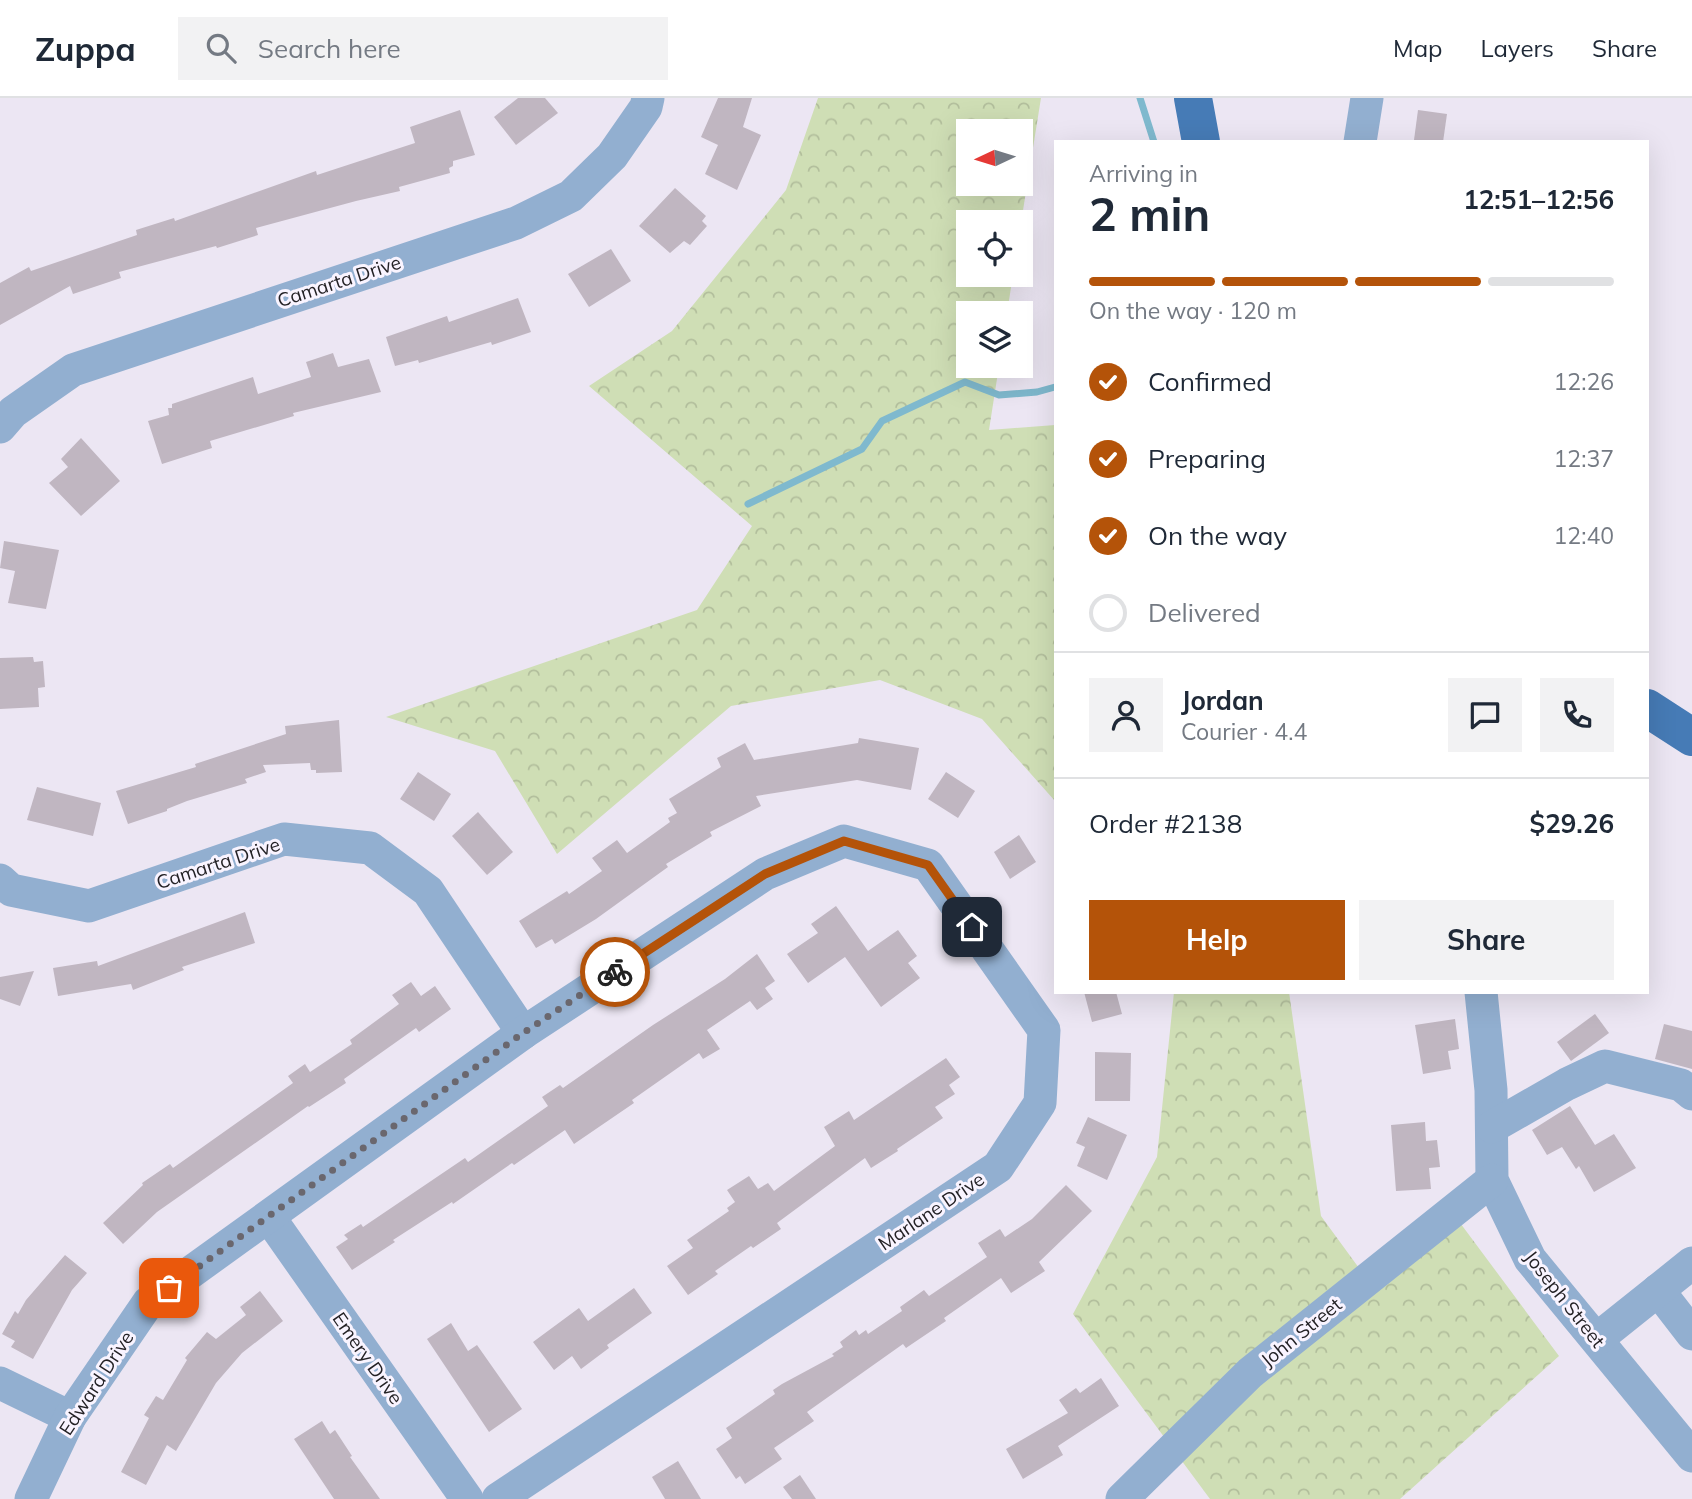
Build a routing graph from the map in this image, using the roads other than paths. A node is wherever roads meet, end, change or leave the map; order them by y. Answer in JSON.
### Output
{"nodes":[{"id":1,"x":648,"y":98,"type":"edge"},
{"id":2,"x":1193,"y":98,"type":"edge"},
{"id":3,"x":1367,"y":98,"type":"edge"},
{"id":4,"x":1201,"y":140,"type":"edge"},
{"id":5,"x":1360,"y":140,"type":"edge"},
{"id":6,"x":0,"y":427,"type":"edge"},
{"id":7,"x":1649,"y":709,"type":"edge"},
{"id":8,"x":1692,"y":737,"type":"edge"},
{"id":9,"x":765,"y":874,"type":"joint"},
{"id":10,"x":0,"y":880,"type":"edge"},
{"id":11,"x":1481,"y":994,"type":"edge"},
{"id":12,"x":523,"y":1033,"type":"junction"},
{"id":13,"x":1692,"y":1094,"type":"edge"},
{"id":14,"x":1492,"y":1127,"type":"junction"},
{"id":15,"x":1492,"y":1180,"type":"junction"},
{"id":16,"x":269,"y":1217,"type":"junction"},
{"id":17,"x":1692,"y":1263,"type":"edge"},
{"id":18,"x":1658,"y":1290,"type":"junction"},
{"id":19,"x":1692,"y":1334,"type":"edge"},
{"id":20,"x":1597,"y":1339,"type":"junction"},
{"id":21,"x":0,"y":1383,"type":"edge"},
{"id":22,"x":70,"y":1417,"type":"junction"},
{"id":23,"x":1692,"y":1456,"type":"edge"},
{"id":24,"x":31,"y":1499,"type":"edge"},
{"id":25,"x":467,"y":1499,"type":"edge"},
{"id":26,"x":498,"y":1499,"type":"edge"},
{"id":27,"x":1122,"y":1499,"type":"edge"}],
"edges":[{"from":1,"to":6,"type":"street","name":"Camarta Drive"},
{"from":2,"to":4,"type":"main road"},
{"from":3,"to":5,"type":"street"},
{"from":7,"to":8,"type":"main road"},
{"from":9,"to":12,"type":"street","name":"Edward Drive"},
{"from":9,"to":26,"type":"street","name":"Marlane Drive"},
{"from":10,"to":12,"type":"street","name":"Camarta Drive"},
{"from":11,"to":14,"type":"street","name":"Joseph Street"},
{"from":12,"to":16,"type":"street","name":"Edward Drive"},
{"from":13,"to":14,"type":"street"},
{"from":14,"to":15,"type":"street","name":"Joseph Street"},
{"from":15,"to":20,"type":"street","name":"Joseph Street"},
{"from":15,"to":27,"type":"street","name":"John Street"},
{"from":16,"to":22,"type":"street","name":"Edward Drive"},
{"from":16,"to":25,"type":"street","name":"Emery Drive"},
{"from":17,"to":18,"type":"street"},
{"from":18,"to":19,"type":"street"},
{"from":18,"to":20,"type":"street"},
{"from":20,"to":23,"type":"street","name":"Joseph Street"},
{"from":21,"to":22,"type":"street"},
{"from":22,"to":24,"type":"street","name":"Edward Drive"}]}
